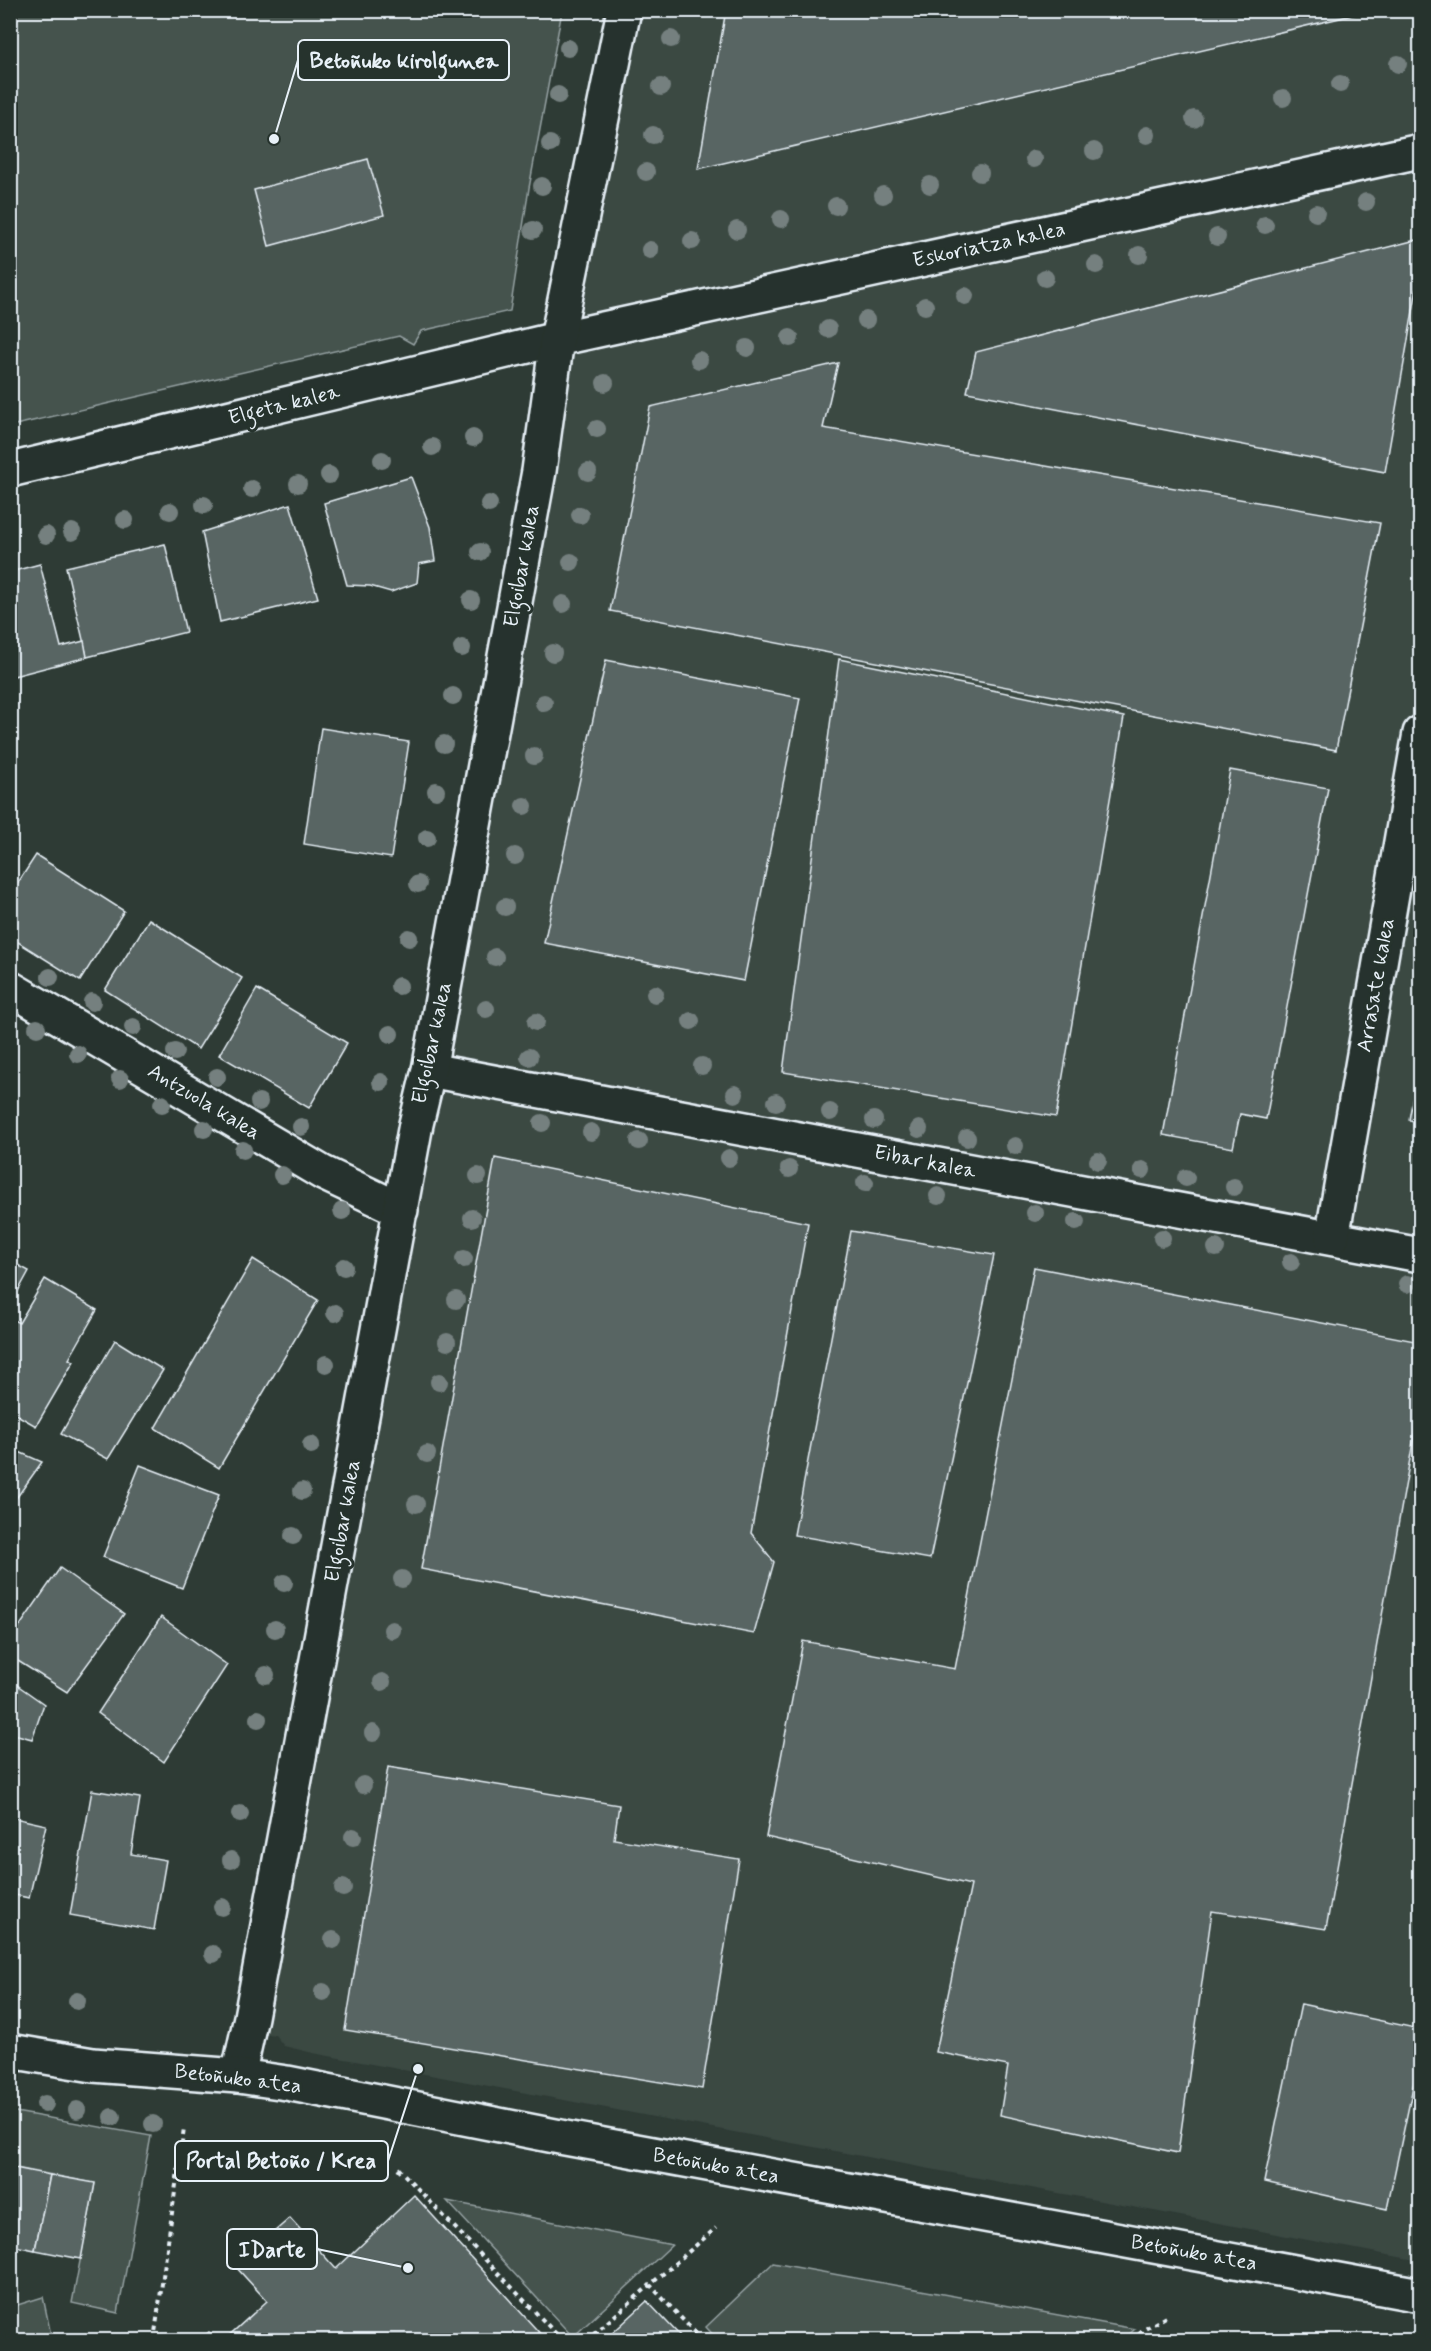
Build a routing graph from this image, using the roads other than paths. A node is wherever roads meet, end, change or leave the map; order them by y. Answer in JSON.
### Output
{"nodes":[{"id":1,"x":624,"y":10,"type":"edge"},
{"id":2,"x":1420,"y":151,"type":"edge"},
{"id":3,"x":557,"y":339,"type":"junction"},
{"id":4,"x":10,"y":470,"type":"edge"},
{"id":5,"x":1420,"y":733,"type":"edge"},
{"id":6,"x":10,"y":988,"type":"edge"},
{"id":7,"x":429,"y":1070,"type":"junction"},
{"id":8,"x":401,"y":1210,"type":"junction"},
{"id":9,"x":1332,"y":1238,"type":"junction"},
{"id":10,"x":1420,"y":1255,"type":"edge"},
{"id":11,"x":10,"y":2051,"type":"edge"},
{"id":12,"x":238,"y":2076,"type":"junction"},
{"id":13,"x":1420,"y":2295,"type":"edge"}],
"edges":[{"from":1,"to":3,"type":"street","name":"Elgoibar kalea"},
{"from":2,"to":3,"type":"street","name":"Eskoriatza kalea"},
{"from":3,"to":4,"type":"street","name":"Elgeta kalea"},
{"from":3,"to":7,"type":"street","name":"Elgoibar kalea"},
{"from":5,"to":9,"type":"street","name":"Arrasate kalea"},
{"from":6,"to":8,"type":"street","name":"Antzuola kalea"},
{"from":7,"to":8,"type":"street","name":"Elgoibar kalea"},
{"from":7,"to":9,"type":"street","name":"Eibar kalea"},
{"from":8,"to":12,"type":"street","name":"Elgoibar kalea"},
{"from":9,"to":10,"type":"street","name":"Eibar kalea"},
{"from":11,"to":12,"type":"street","name":"Betoñuko atea"},
{"from":12,"to":13,"type":"street","name":"Betoñuko atea"}]}
